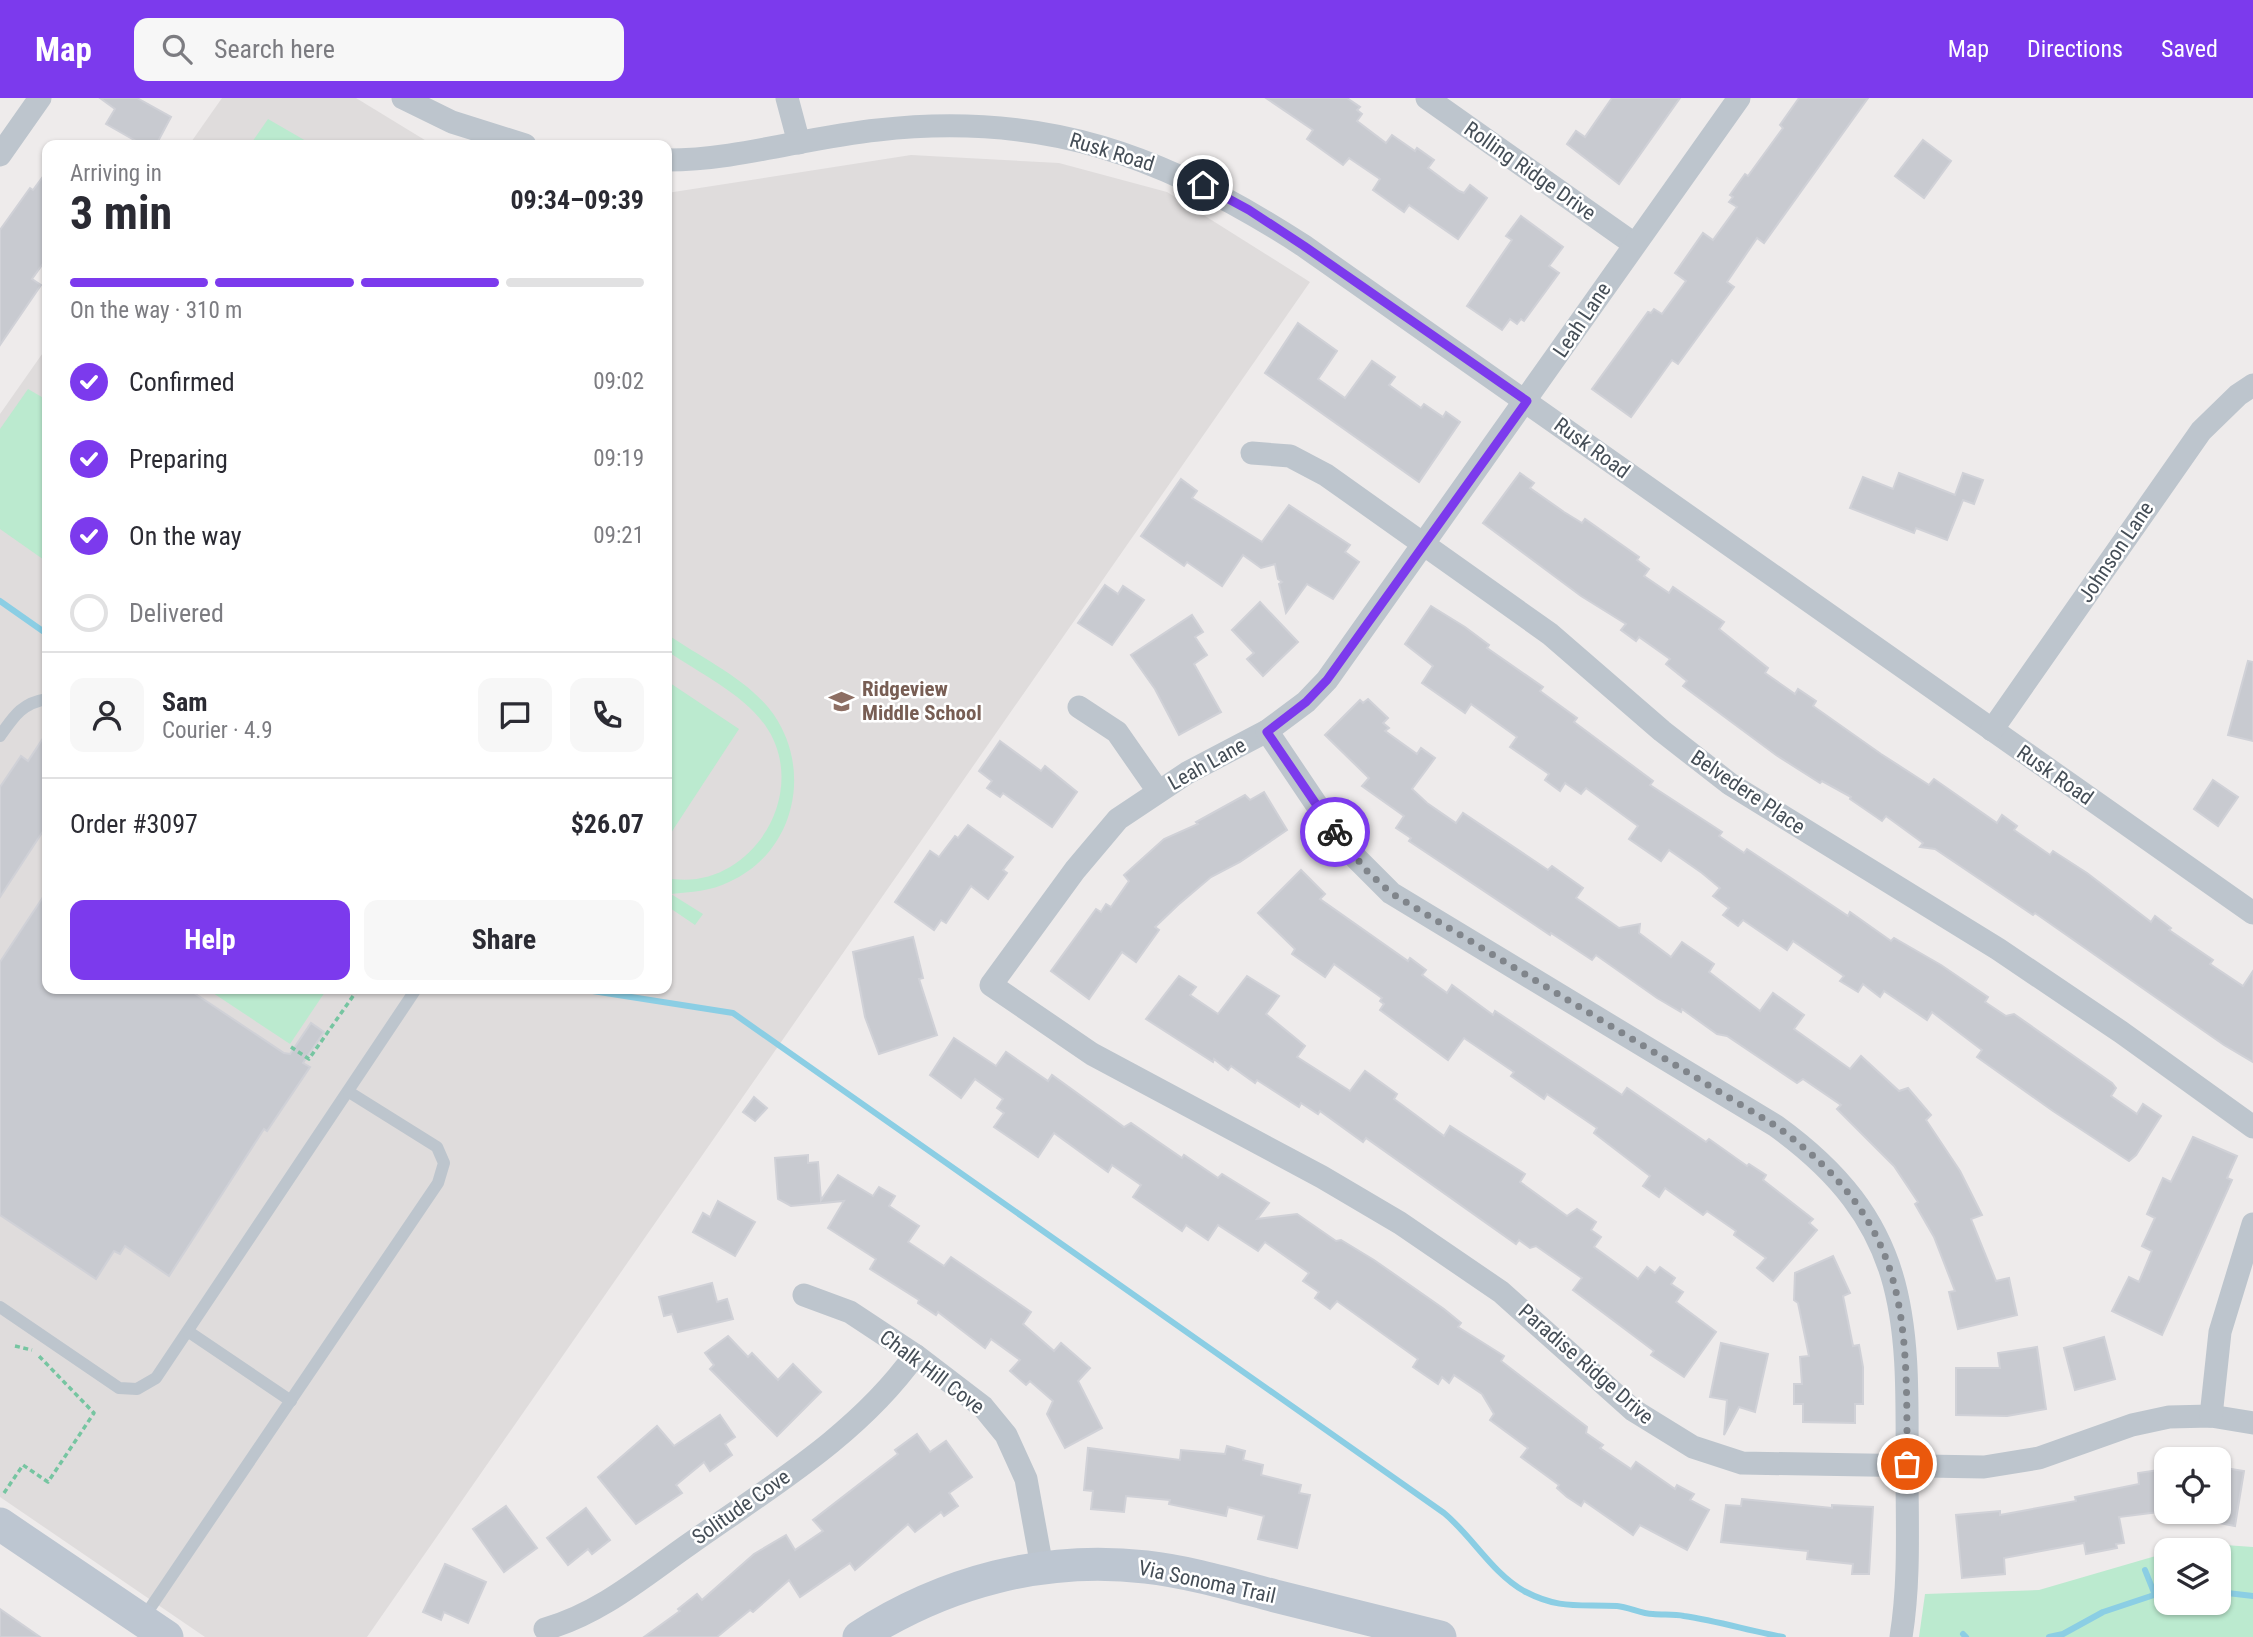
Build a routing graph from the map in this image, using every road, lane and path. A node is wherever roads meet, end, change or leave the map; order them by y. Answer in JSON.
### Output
{"nodes":[{"id":1,"x":40,"y":98,"type":"edge"},
{"id":2,"x":403,"y":98,"type":"edge"},
{"id":3,"x":787,"y":98,"type":"edge"},
{"id":4,"x":1427,"y":98,"type":"edge"},
{"id":5,"x":1739,"y":98,"type":"edge"},
{"id":6,"x":509,"y":140,"type":"edge"},
{"id":7,"x":799,"y":143,"type":"junction"},
{"id":8,"x":0,"y":155,"type":"edge"},
{"id":9,"x":672,"y":160,"type":"edge"},
{"id":10,"x":1634,"y":244,"type":"junction"},
{"id":11,"x":2253,"y":385,"type":"edge"},
{"id":12,"x":1527,"y":401,"type":"junction"},
{"id":13,"x":1252,"y":453,"type":"dead end"},
{"id":14,"x":1425,"y":544,"type":"junction"},
{"id":15,"x":42,"y":700,"type":"edge"},
{"id":16,"x":1079,"y":707,"type":"dead end"},
{"id":17,"x":1992,"y":730,"type":"junction"},
{"id":18,"x":1267,"y":732,"type":"junction"},
{"id":19,"x":0,"y":736,"type":"edge"},
{"id":20,"x":1158,"y":791,"type":"junction"},
{"id":21,"x":2253,"y":913,"type":"edge"},
{"id":22,"x":991,"y":985,"type":"joint"},
{"id":23,"x":354,"y":994,"type":"edge"},
{"id":24,"x":413,"y":994,"type":"edge"},
{"id":25,"x":291,"y":1047,"type":"dead end"},
{"id":26,"x":349,"y":1092,"type":"junction"},
{"id":27,"x":2253,"y":1127,"type":"edge"},
{"id":28,"x":2253,"y":1224,"type":"edge"},
{"id":29,"x":804,"y":1295,"type":"dead end"},
{"id":30,"x":2,"y":1314,"type":"edge"},
{"id":31,"x":189,"y":1332,"type":"junction"},
{"id":32,"x":15,"y":1346,"type":"dead end"},
{"id":33,"x":915,"y":1355,"type":"junction"},
{"id":34,"x":291,"y":1401,"type":"junction"},
{"id":35,"x":2211,"y":1416,"type":"junction"},
{"id":36,"x":2253,"y":1423,"type":"edge"},
{"id":37,"x":1907,"y":1464,"type":"junction"},
{"id":38,"x":2,"y":1509,"type":"edge"},
{"id":39,"x":1042,"y":1567,"type":"junction"},
{"id":40,"x":155,"y":1628,"type":"edge"},
{"id":41,"x":545,"y":1629,"type":"dead end"},
{"id":42,"x":859,"y":1637,"type":"edge"},
{"id":43,"x":1440,"y":1637,"type":"edge"},
{"id":44,"x":1901,"y":1637,"type":"edge"}],
"edges":[{"from":1,"to":8,"type":"street"},
{"from":2,"to":6,"type":"street"},
{"from":3,"to":7,"type":"street"},
{"from":4,"to":10,"type":"street","name":"Rolling Ridge Drive"},
{"from":5,"to":10,"type":"street","name":"Leah Lane"},
{"from":7,"to":9,"type":"street","name":"Rusk Road"},
{"from":7,"to":12,"type":"street","name":"Rusk Road"},
{"from":10,"to":12,"type":"street","name":"Leah Lane"},
{"from":11,"to":17,"type":"street","name":"Johnson Lane"},
{"from":12,"to":14,"type":"street","name":"Leah Lane"},
{"from":12,"to":17,"type":"street","name":"Rusk Road"},
{"from":13,"to":14,"type":"street","name":"Belvedere Place"},
{"from":14,"to":18,"type":"street","name":"Leah Lane"},
{"from":14,"to":27,"type":"street","name":"Belvedere Place"},
{"from":15,"to":19,"type":"lane"},
{"from":16,"to":20,"type":"street"},
{"from":17,"to":21,"type":"street","name":"Rusk Road"},
{"from":18,"to":20,"type":"street","name":"Leah Lane"},
{"from":18,"to":37,"type":"street"},
{"from":20,"to":22,"type":"street","name":"Leah Lane"},
{"from":22,"to":37,"type":"street","name":"Paradise Ridge Drive"},
{"from":23,"to":25,"type":"path"},
{"from":24,"to":26,"type":"lane"},
{"from":26,"to":31,"type":"lane"},
{"from":26,"to":34,"type":"lane"},
{"from":28,"to":35,"type":"street"},
{"from":29,"to":33,"type":"street","name":"Chalk Hill Cove"},
{"from":30,"to":31,"type":"lane"},
{"from":31,"to":34,"type":"lane"},
{"from":32,"to":38,"type":"path"},
{"from":33,"to":39,"type":"street","name":"Chalk Hill Cove"},
{"from":33,"to":41,"type":"street","name":"Solitude Cove"},
{"from":34,"to":40,"type":"lane"},
{"from":35,"to":36,"type":"street","name":"Paradise Ridge Drive"},
{"from":35,"to":37,"type":"street","name":"Paradise Ridge Drive"},
{"from":37,"to":44,"type":"street"},
{"from":38,"to":40,"type":"street"},
{"from":39,"to":42,"type":"street","name":"Via Sonoma Trail"},
{"from":39,"to":43,"type":"street","name":"Via Sonoma Trail"}]}
